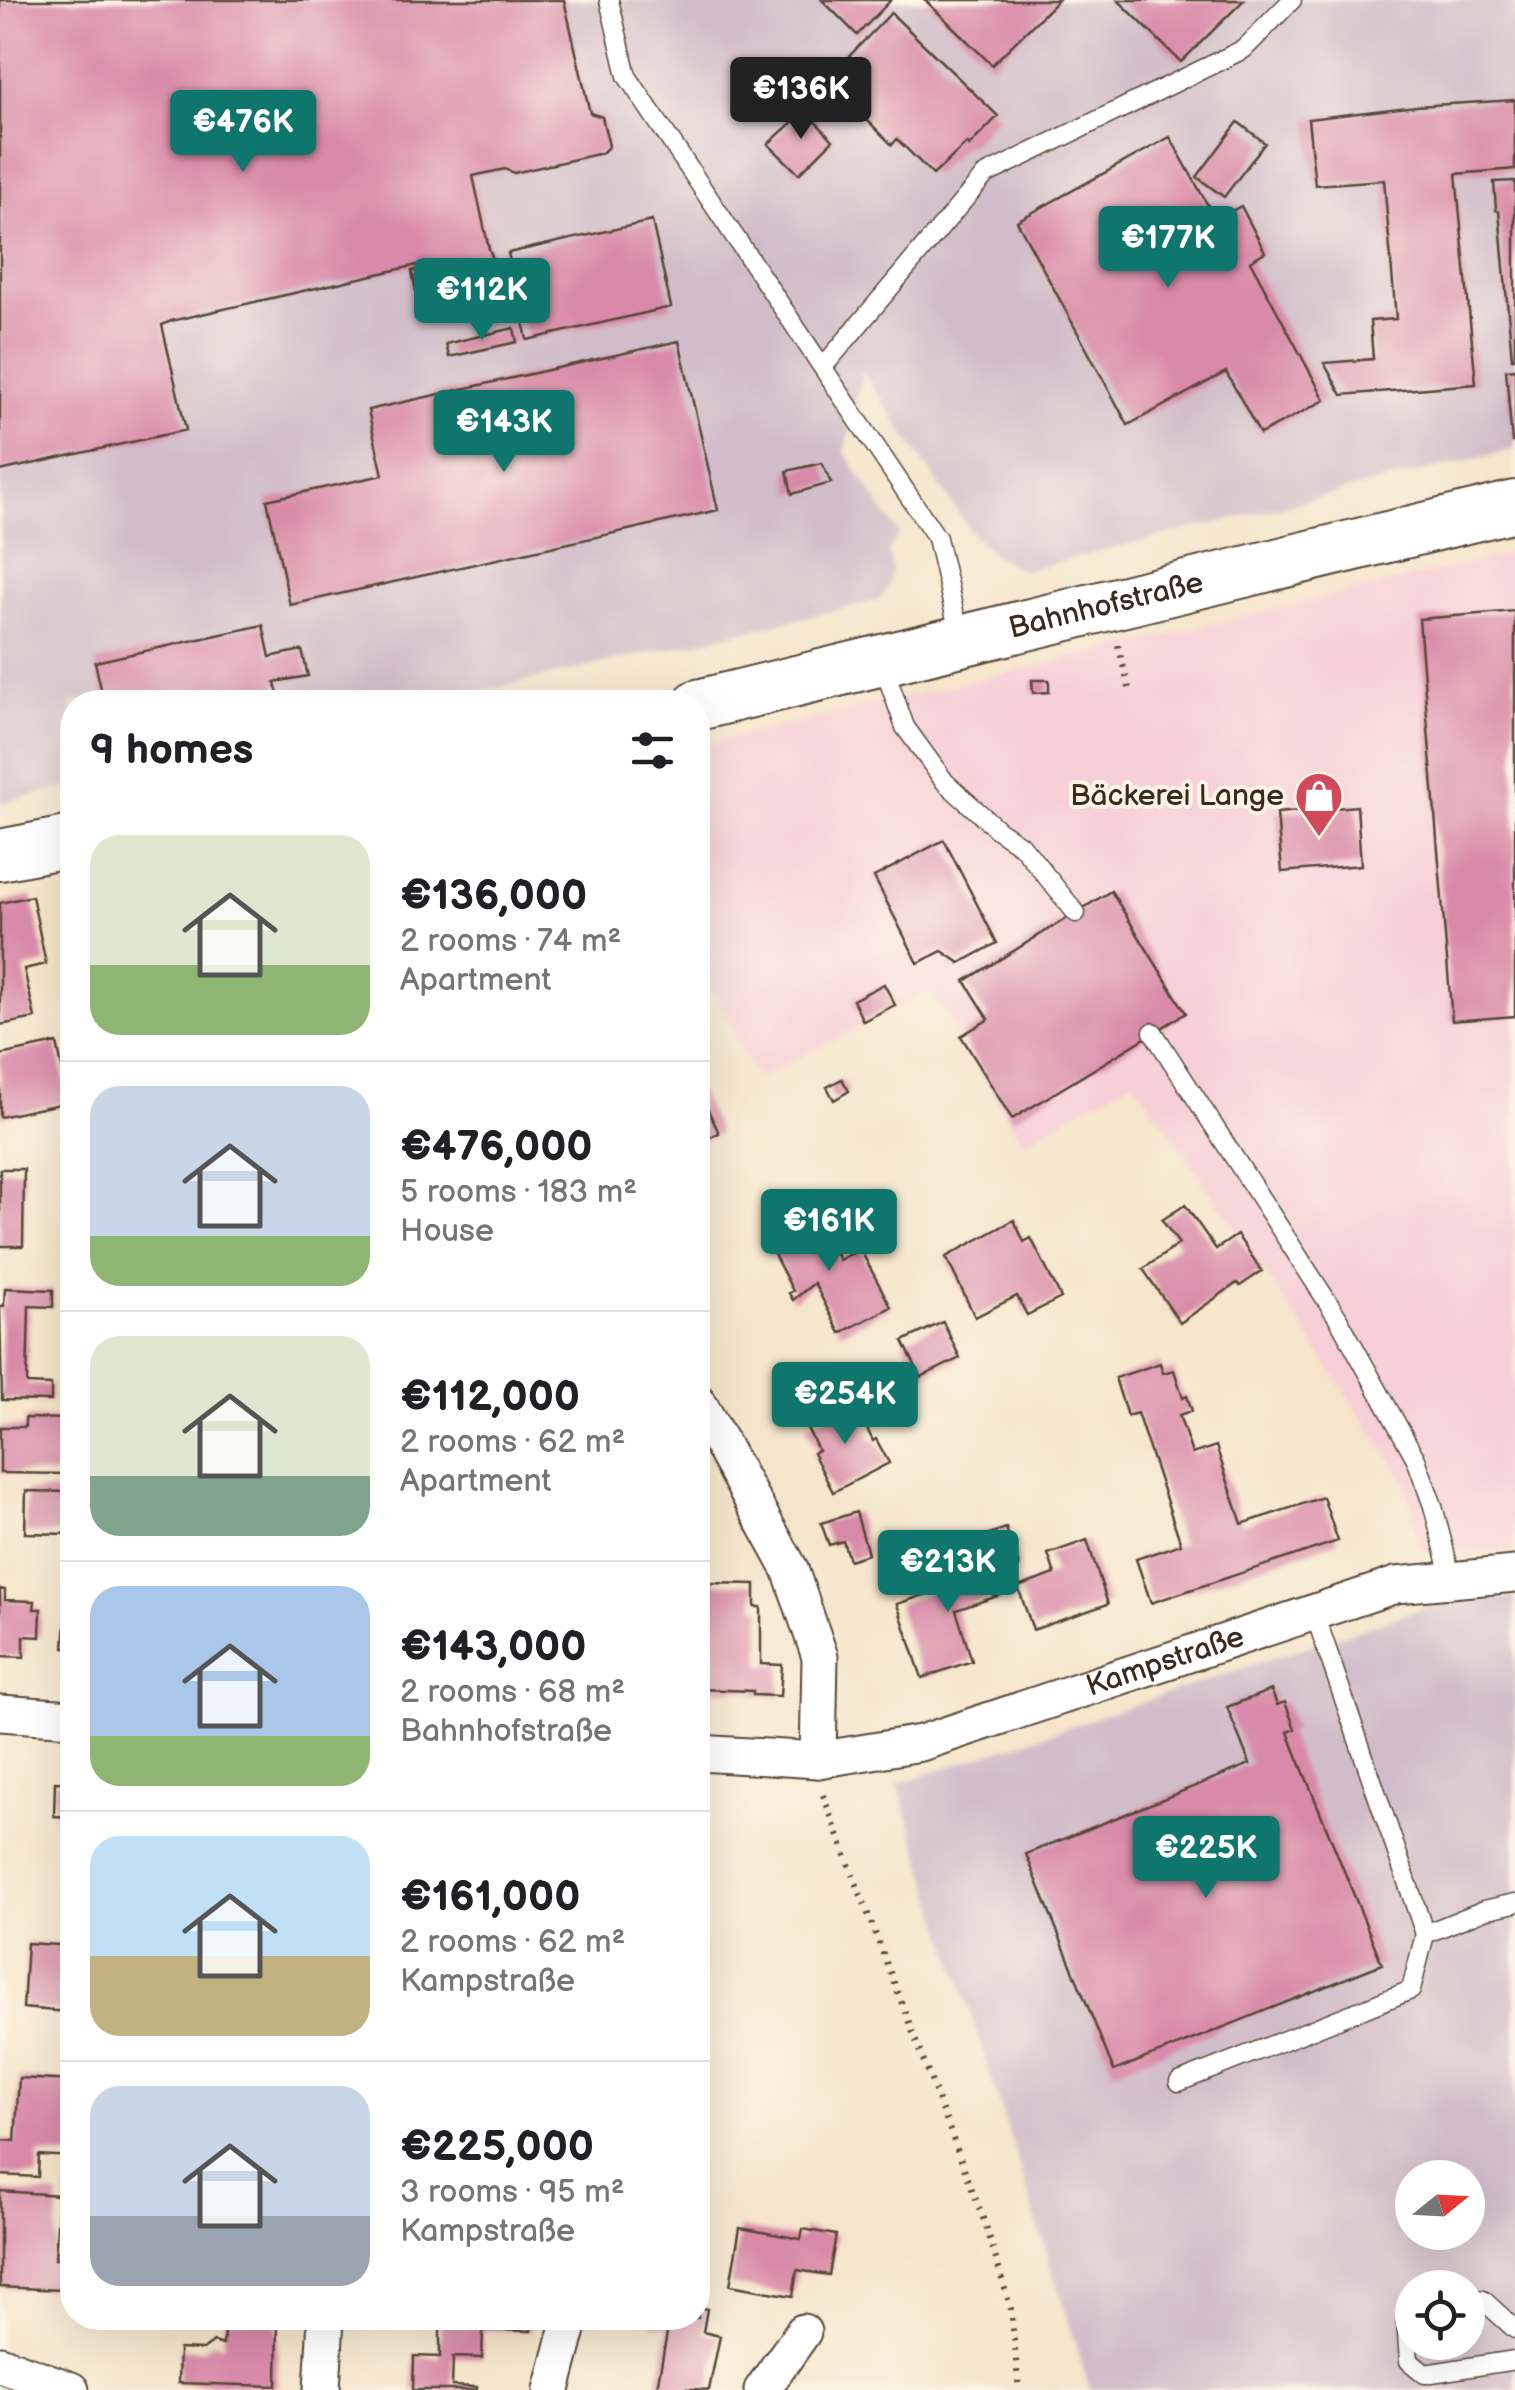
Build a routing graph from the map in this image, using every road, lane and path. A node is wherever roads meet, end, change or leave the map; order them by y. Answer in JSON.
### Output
{"nodes":[{"id":1,"x":608,"y":0,"type":"edge"},
{"id":2,"x":1292,"y":0,"type":"edge"},
{"id":3,"x":824,"y":366,"type":"junction"},
{"id":4,"x":1515,"y":506,"type":"edge"},
{"id":5,"x":962,"y":642,"type":"junction"},
{"id":6,"x":882,"y":661,"type":"junction"},
{"id":7,"x":710,"y":702,"type":"edge"},
{"id":8,"x":60,"y":844,"type":"edge"},
{"id":9,"x":0,"y":856,"type":"edge"},
{"id":10,"x":1076,"y":912,"type":"dead end"},
{"id":11,"x":1153,"y":1032,"type":"dead end"},
{"id":12,"x":710,"y":1423,"type":"edge"},
{"id":13,"x":1515,"y":1574,"type":"edge"},
{"id":14,"x":1452,"y":1580,"type":"junction"},
{"id":15,"x":1314,"y":1612,"type":"junction"},
{"id":16,"x":0,"y":1714,"type":"edge"},
{"id":17,"x":60,"y":1717,"type":"edge"},
{"id":18,"x":710,"y":1754,"type":"edge"},
{"id":19,"x":818,"y":1760,"type":"junction"},
{"id":20,"x":1515,"y":1903,"type":"edge"},
{"id":21,"x":1425,"y":1934,"type":"junction"},
{"id":22,"x":1179,"y":2082,"type":"dead end"},
{"id":23,"x":1485,"y":2303,"type":"edge"},
{"id":24,"x":1515,"y":2329,"type":"edge"},
{"id":25,"x":325,"y":2330,"type":"edge"},
{"id":26,"x":568,"y":2330,"type":"edge"},
{"id":27,"x":803,"y":2332,"type":"dead end"},
{"id":28,"x":1409,"y":2360,"type":"edge"},
{"id":29,"x":1515,"y":2360,"type":"edge"},
{"id":30,"x":0,"y":2364,"type":"edge"},
{"id":31,"x":71,"y":2390,"type":"edge"},
{"id":32,"x":322,"y":2390,"type":"edge"},
{"id":33,"x":552,"y":2390,"type":"edge"},
{"id":34,"x":762,"y":2390,"type":"edge"},
{"id":35,"x":1020,"y":2390,"type":"edge"}],
"edges":[{"from":1,"to":3,"type":"lane"},
{"from":2,"to":3,"type":"lane"},
{"from":3,"to":5,"type":"lane"},
{"from":4,"to":5,"type":"main road","name":"Bahnhofstraße"},
{"from":5,"to":6,"type":"main road","name":"Bahnhofstraße"},
{"from":6,"to":7,"type":"main road","name":"Bahnhofstraße"},
{"from":6,"to":10,"type":"lane"},
{"from":8,"to":9,"type":"main road"},
{"from":11,"to":14,"type":"lane"},
{"from":12,"to":19,"type":"street"},
{"from":13,"to":14,"type":"street","name":"Kampstraße"},
{"from":14,"to":15,"type":"street","name":"Kampstraße"},
{"from":15,"to":19,"type":"street","name":"Kampstraße"},
{"from":15,"to":21,"type":"lane"},
{"from":16,"to":17,"type":"street"},
{"from":18,"to":19,"type":"street","name":"Kampstraße"},
{"from":19,"to":35,"type":"path"},
{"from":20,"to":21,"type":"lane"},
{"from":21,"to":22,"type":"lane"},
{"from":23,"to":24,"type":"lane"},
{"from":25,"to":32,"type":"street"},
{"from":26,"to":33,"type":"street"},
{"from":27,"to":34,"type":"street"},
{"from":28,"to":29,"type":"lane"},
{"from":30,"to":31,"type":"street"}]}
